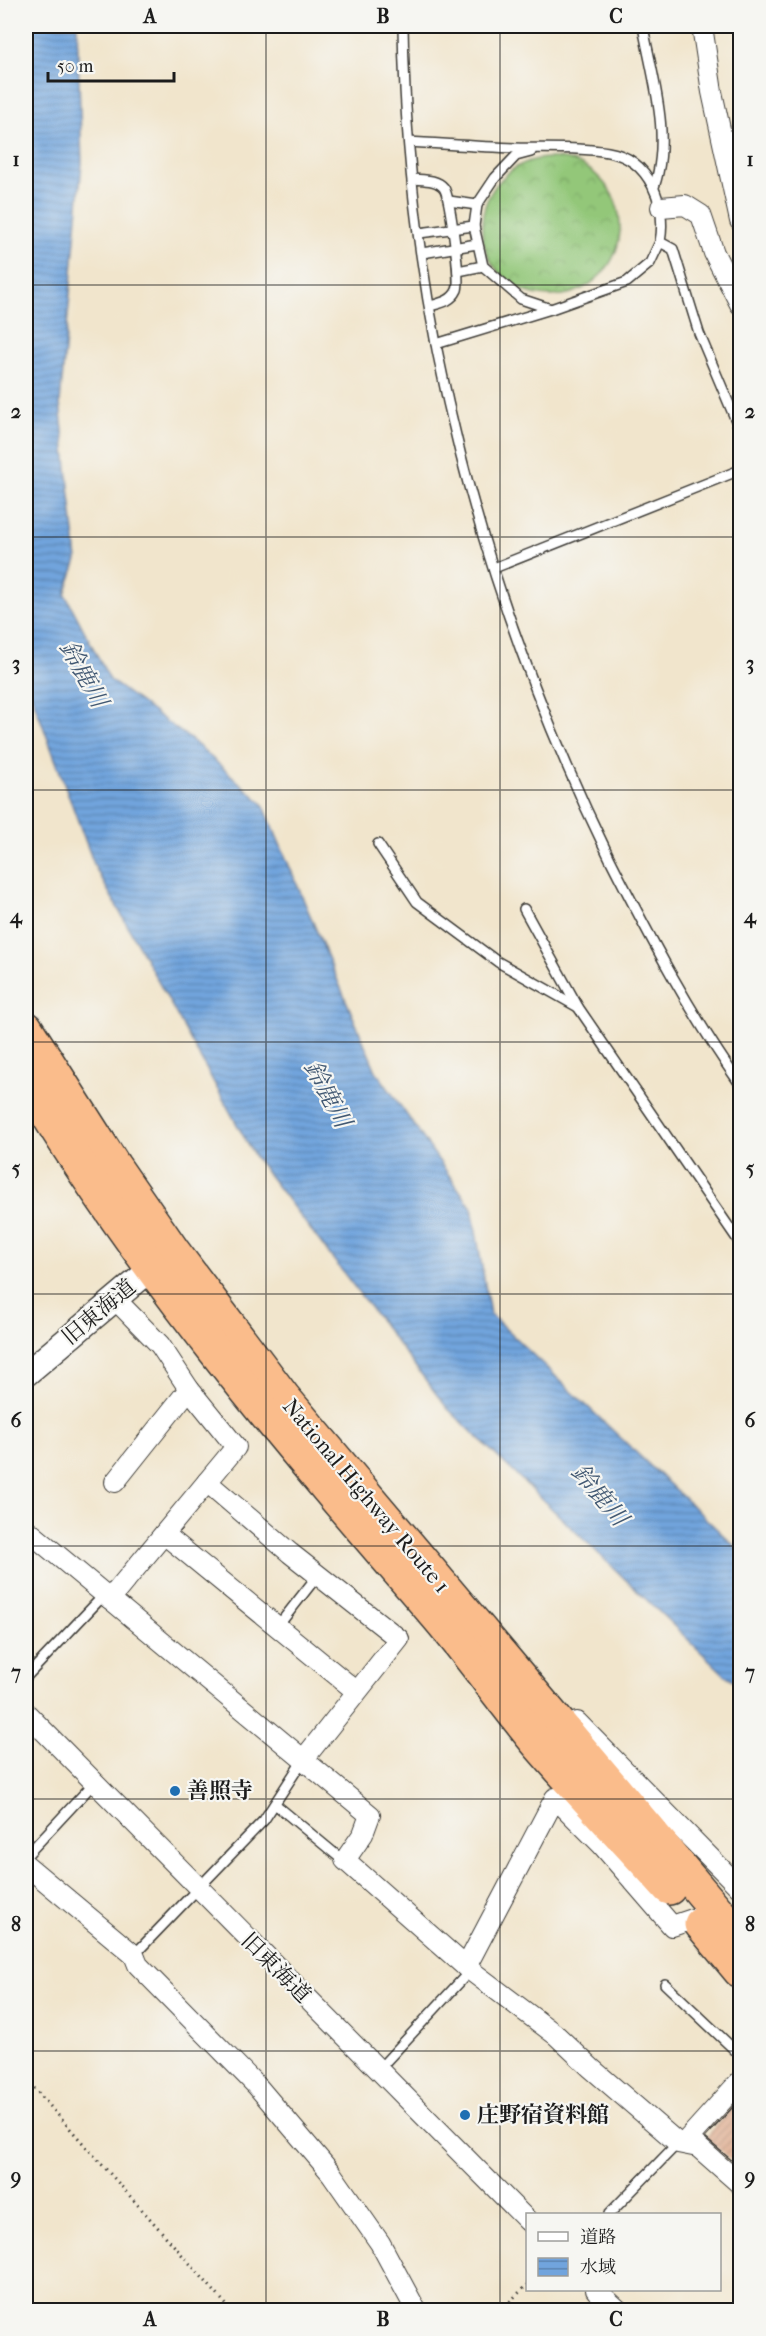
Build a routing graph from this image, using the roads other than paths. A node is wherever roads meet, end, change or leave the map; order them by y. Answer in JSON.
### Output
{"nodes":[{"id":1,"x":403,"y":26,"type":"edge"},
{"id":2,"x":643,"y":26,"type":"edge"},
{"id":3,"x":702,"y":26,"type":"edge"},
{"id":4,"x":409,"y":142,"type":"junction"},
{"id":5,"x":539,"y":149,"type":"junction"},
{"id":6,"x":413,"y":179,"type":"junction"},
{"id":7,"x":654,"y":187,"type":"junction"},
{"id":8,"x":449,"y":201,"type":"junction"},
{"id":9,"x":477,"y":205,"type":"junction"},
{"id":10,"x":661,"y":207,"type":"junction"},
{"id":11,"x":741,"y":221,"type":"edge"},
{"id":12,"x":474,"y":226,"type":"junction"},
{"id":13,"x":452,"y":229,"type":"junction"},
{"id":14,"x":419,"y":233,"type":"junction"},
{"id":15,"x":660,"y":242,"type":"junction"},
{"id":16,"x":477,"y":244,"type":"junction"},
{"id":17,"x":456,"y":248,"type":"junction"},
{"id":18,"x":422,"y":253,"type":"junction"},
{"id":19,"x":483,"y":266,"type":"junction"},
{"id":20,"x":458,"y":272,"type":"junction"},
{"id":21,"x":741,"y":304,"type":"edge"},
{"id":22,"x":430,"y":306,"type":"junction"},
{"id":23,"x":551,"y":309,"type":"junction"},
{"id":24,"x":436,"y":344,"type":"junction"},
{"id":25,"x":741,"y":430,"type":"edge"},
{"id":26,"x":741,"y":470,"type":"edge"},
{"id":27,"x":494,"y":568,"type":"junction"},
{"id":28,"x":378,"y":844,"type":"dead end"},
{"id":29,"x":524,"y":909,"type":"dead end"},
{"id":30,"x":578,"y":1007,"type":"junction"},
{"id":31,"x":26,"y":1028,"type":"edge"},
{"id":32,"x":26,"y":1079,"type":"edge"},
{"id":33,"x":741,"y":1084,"type":"edge"},
{"id":34,"x":741,"y":1243,"type":"edge"},
{"id":35,"x":162,"y":1260,"type":"junction"},
{"id":36,"x":115,"y":1299,"type":"junction"},
{"id":37,"x":26,"y":1374,"type":"edge"},
{"id":38,"x":189,"y":1389,"type":"junction"},
{"id":39,"x":115,"y":1482,"type":"dead end"},
{"id":40,"x":207,"y":1482,"type":"junction"},
{"id":41,"x":26,"y":1529,"type":"edge"},
{"id":42,"x":164,"y":1534,"type":"junction"},
{"id":43,"x":318,"y":1575,"type":"junction"},
{"id":44,"x":444,"y":1589,"type":"junction"},
{"id":45,"x":107,"y":1597,"type":"junction"},
{"id":46,"x":278,"y":1626,"type":"junction"},
{"id":47,"x":26,"y":1677,"type":"edge"},
{"id":48,"x":356,"y":1691,"type":"junction"},
{"id":49,"x":26,"y":1713,"type":"edge"},
{"id":50,"x":303,"y":1760,"type":"junction"},
{"id":51,"x":94,"y":1783,"type":"junction"},
{"id":52,"x":275,"y":1804,"type":"junction"},
{"id":53,"x":26,"y":1856,"type":"edge"},
{"id":54,"x":345,"y":1860,"type":"junction"},
{"id":55,"x":26,"y":1865,"type":"edge"},
{"id":56,"x":197,"y":1888,"type":"junction"},
{"id":57,"x":741,"y":1888,"type":"edge"},
{"id":58,"x":696,"y":1918,"type":"junction"},
{"id":59,"x":741,"y":1938,"type":"edge"},
{"id":60,"x":134,"y":1955,"type":"junction"},
{"id":61,"x":468,"y":1969,"type":"junction"},
{"id":62,"x":741,"y":1971,"type":"edge"},
{"id":63,"x":665,"y":1984,"type":"dead end"},
{"id":64,"x":741,"y":2055,"type":"edge"},
{"id":65,"x":378,"y":2070,"type":"junction"},
{"id":66,"x":740,"y":2081,"type":"edge"},
{"id":67,"x":681,"y":2142,"type":"junction"},
{"id":68,"x":741,"y":2184,"type":"edge"},
{"id":69,"x":610,"y":2213,"type":"edge"},
{"id":70,"x":526,"y":2219,"type":"edge"},
{"id":71,"x":598,"y":2291,"type":"edge"},
{"id":72,"x":416,"y":2310,"type":"edge"},
{"id":73,"x":618,"y":2310,"type":"edge"}],
"edges":[{"from":1,"to":4,"type":"lane"},
{"from":2,"to":7,"type":"lane"},
{"from":3,"to":11,"type":"street"},
{"from":4,"to":5,"type":"lane"},
{"from":4,"to":6,"type":"lane"},
{"from":5,"to":7,"type":"lane"},
{"from":5,"to":9,"type":"lane"},
{"from":6,"to":8,"type":"lane"},
{"from":6,"to":14,"type":"lane"},
{"from":7,"to":10,"type":"lane"},
{"from":8,"to":9,"type":"lane"},
{"from":8,"to":13,"type":"lane"},
{"from":9,"to":12,"type":"lane"},
{"from":10,"to":15,"type":"lane"},
{"from":10,"to":21,"type":"street"},
{"from":12,"to":13,"type":"lane"},
{"from":12,"to":16,"type":"lane"},
{"from":13,"to":14,"type":"lane"},
{"from":13,"to":17,"type":"lane"},
{"from":14,"to":18,"type":"lane"},
{"from":15,"to":23,"type":"lane"},
{"from":15,"to":25,"type":"lane"},
{"from":16,"to":17,"type":"lane"},
{"from":16,"to":19,"type":"lane"},
{"from":17,"to":18,"type":"lane"},
{"from":17,"to":20,"type":"lane"},
{"from":18,"to":22,"type":"lane"},
{"from":19,"to":20,"type":"lane"},
{"from":19,"to":23,"type":"lane"},
{"from":20,"to":22,"type":"lane"},
{"from":22,"to":24,"type":"lane"},
{"from":23,"to":24,"type":"lane"},
{"from":24,"to":27,"type":"lane"},
{"from":26,"to":27,"type":"lane"},
{"from":27,"to":33,"type":"lane"},
{"from":28,"to":30,"type":"lane"},
{"from":29,"to":30,"type":"lane"},
{"from":30,"to":34,"type":"lane"},
{"from":31,"to":35,"type":"highway","name":"National Highway Route 1"},
{"from":32,"to":35,"type":"highway","name":"National Highway Route 1"},
{"from":35,"to":36,"type":"street","name":"旧東海道"},
{"from":35,"to":44,"type":"highway","name":"National Highway Route 1"},
{"from":35,"to":58,"type":"highway","name":"National Highway Route 1"},
{"from":36,"to":37,"type":"street","name":"旧東海道"},
{"from":36,"to":38,"type":"street"},
{"from":38,"to":39,"type":"street"},
{"from":38,"to":40,"type":"street"},
{"from":40,"to":42,"type":"street"},
{"from":40,"to":43,"type":"street"},
{"from":41,"to":45,"type":"street"},
{"from":42,"to":45,"type":"street"},
{"from":42,"to":46,"type":"street"},
{"from":43,"to":46,"type":"lane"},
{"from":43,"to":48,"type":"street"},
{"from":44,"to":57,"type":"street"},
{"from":44,"to":59,"type":"highway","name":"National Highway Route 1"},
{"from":45,"to":47,"type":"lane"},
{"from":45,"to":50,"type":"street"},
{"from":46,"to":48,"type":"street"},
{"from":48,"to":50,"type":"street"},
{"from":49,"to":51,"type":"street","name":"旧東海道"},
{"from":50,"to":52,"type":"lane"},
{"from":50,"to":54,"type":"street"},
{"from":51,"to":53,"type":"lane"},
{"from":51,"to":56,"type":"street","name":"旧東海道"},
{"from":52,"to":54,"type":"lane"},
{"from":52,"to":56,"type":"lane"},
{"from":54,"to":61,"type":"street"},
{"from":55,"to":60,"type":"street"},
{"from":56,"to":60,"type":"lane"},
{"from":56,"to":65,"type":"street","name":"旧東海道"},
{"from":58,"to":61,"type":"street"},
{"from":58,"to":62,"type":"highway","name":"National Highway Route 1"},
{"from":60,"to":72,"type":"street"},
{"from":61,"to":65,"type":"lane"},
{"from":61,"to":67,"type":"street"},
{"from":63,"to":64,"type":"lane"},
{"from":65,"to":70,"type":"street","name":"旧東海道"},
{"from":66,"to":67,"type":"street"},
{"from":67,"to":68,"type":"street"},
{"from":67,"to":69,"type":"lane"},
{"from":71,"to":73,"type":"street"}]}
